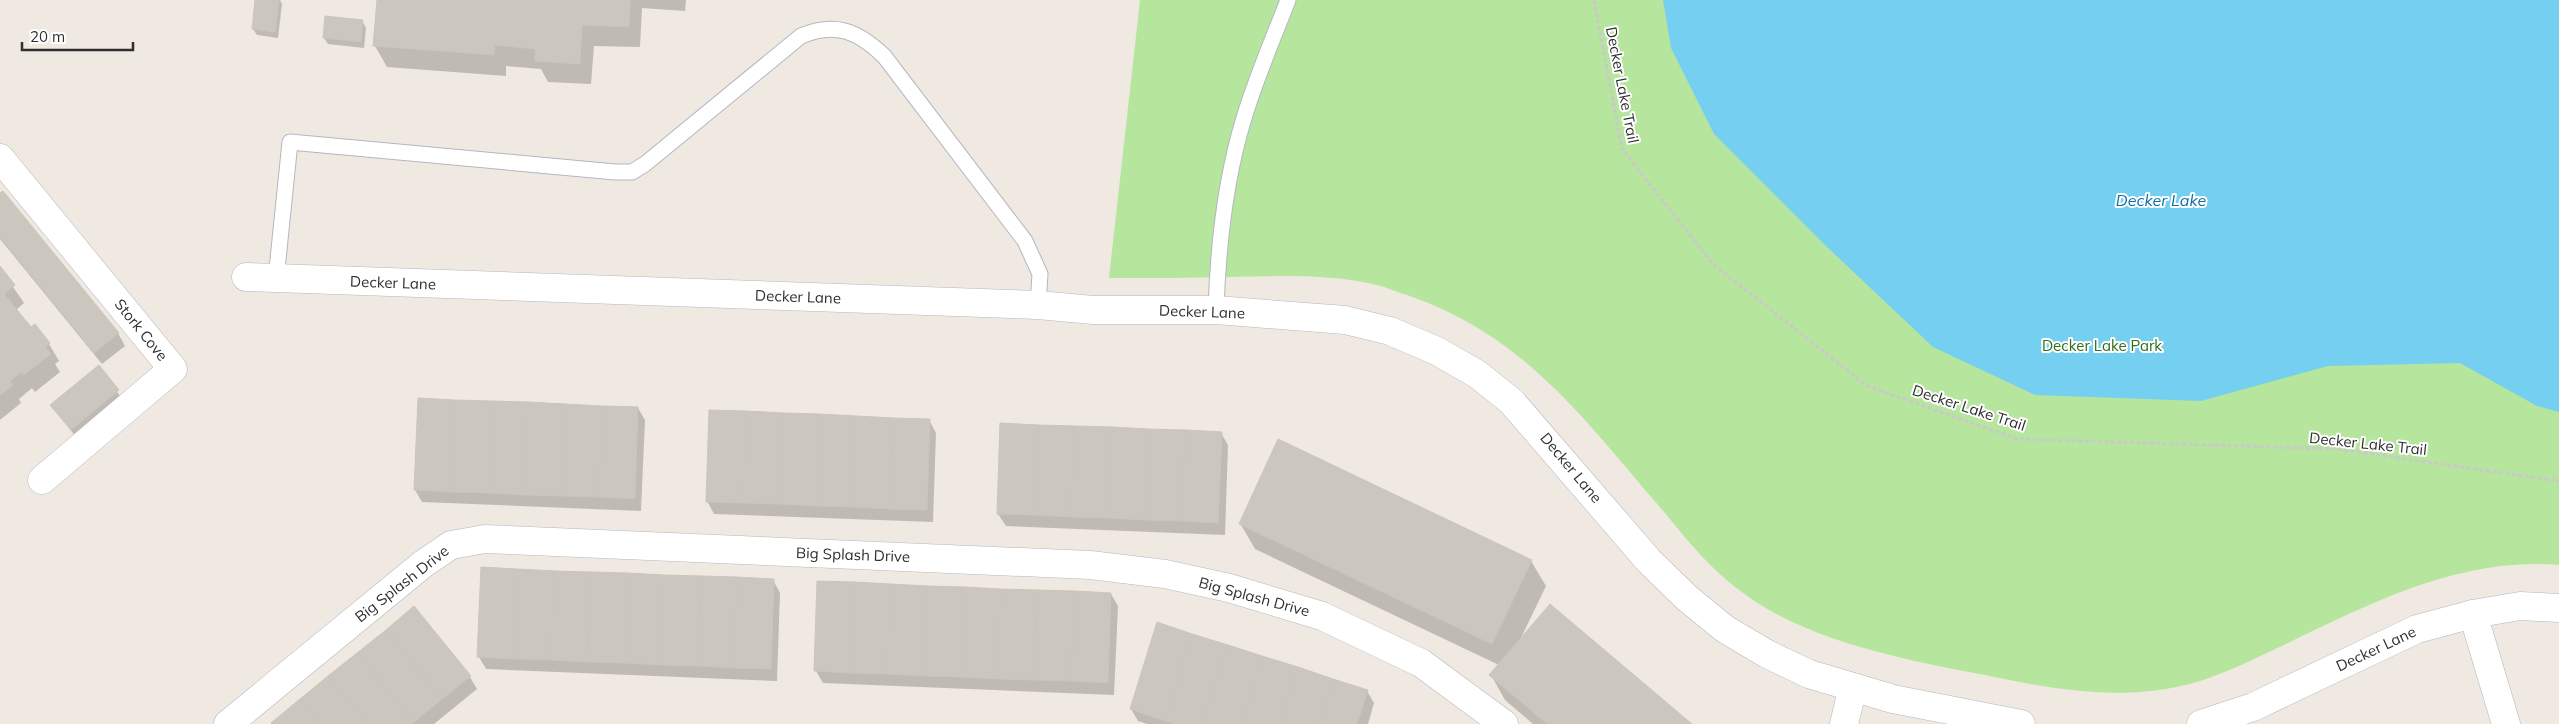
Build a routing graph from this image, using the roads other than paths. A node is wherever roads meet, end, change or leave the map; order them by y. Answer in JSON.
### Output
{"nodes":[{"id":1,"x":1288,"y":0,"type":"edge"},
{"id":2,"x":0,"y":158,"type":"edge"},
{"id":3,"x":246,"y":277,"type":"dead end"},
{"id":4,"x":276,"y":279,"type":"junction"},
{"id":5,"x":1038,"y":305,"type":"junction"},
{"id":6,"x":1216,"y":310,"type":"junction"},
{"id":7,"x":42,"y":480,"type":"dead end"},
{"id":8,"x":2559,"y":608,"type":"edge"},
{"id":9,"x":2473,"y":614,"type":"junction"},
{"id":10,"x":1853,"y":687,"type":"junction"},
{"id":11,"x":228,"y":724,"type":"edge"},
{"id":12,"x":1504,"y":724,"type":"edge"},
{"id":13,"x":1844,"y":724,"type":"edge"},
{"id":14,"x":2021,"y":724,"type":"edge"},
{"id":15,"x":2201,"y":724,"type":"edge"},
{"id":16,"x":2506,"y":724,"type":"edge"}],
"edges":[{"from":1,"to":6,"type":"lane"},
{"from":2,"to":7,"type":"street","name":"Stork Cove"},
{"from":3,"to":4,"type":"street","name":"Decker Lane"},
{"from":4,"to":5,"type":"street","name":"Decker Lane"},
{"from":4,"to":5,"type":"lane"},
{"from":5,"to":6,"type":"street","name":"Decker Lane"},
{"from":6,"to":10,"type":"street","name":"Decker Lane"},
{"from":8,"to":9,"type":"street","name":"Decker Lane"},
{"from":9,"to":15,"type":"street","name":"Decker Lane"},
{"from":9,"to":16,"type":"street"},
{"from":10,"to":13,"type":"street"},
{"from":10,"to":14,"type":"street","name":"Decker Lane"},
{"from":11,"to":12,"type":"street","name":"Big Splash Drive"}]}
